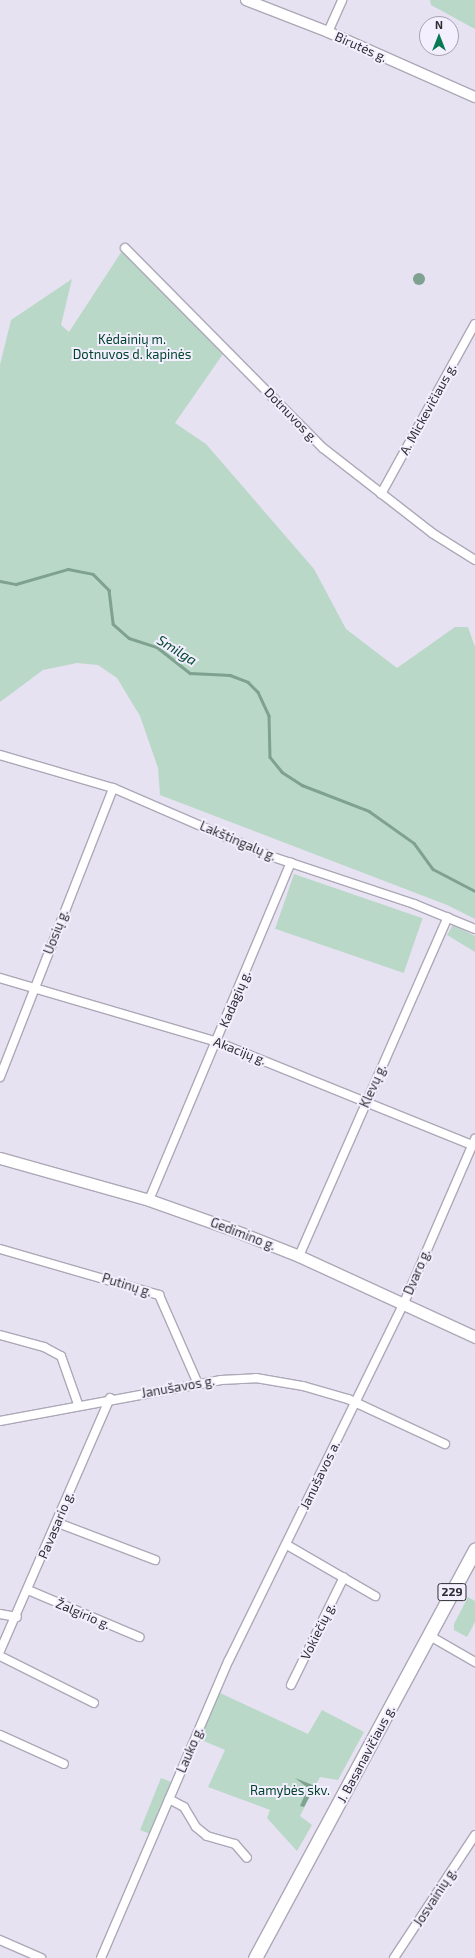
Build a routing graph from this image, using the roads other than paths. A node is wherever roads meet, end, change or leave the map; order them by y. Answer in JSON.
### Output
{"nodes":[{"id":1,"x":246,"y":0,"type":"edge"},
{"id":2,"x":342,"y":0,"type":"edge"},
{"id":3,"x":328,"y":32,"type":"junction"},
{"id":4,"x":475,"y":97,"type":"edge"},
{"id":5,"x":125,"y":248,"type":"dead end"},
{"id":6,"x":475,"y":324,"type":"edge"},
{"id":7,"x":381,"y":494,"type":"junction"},
{"id":8,"x":475,"y":560,"type":"edge"},
{"id":9,"x":0,"y":755,"type":"edge"},
{"id":10,"x":113,"y":788,"type":"junction"},
{"id":11,"x":291,"y":863,"type":"junction"},
{"id":12,"x":448,"y":917,"type":"junction"},
{"id":13,"x":475,"y":929,"type":"edge"},
{"id":14,"x":0,"y":978,"type":"edge"},
{"id":15,"x":34,"y":988,"type":"junction"},
{"id":16,"x":217,"y":1042,"type":"junction"},
{"id":17,"x":0,"y":1077,"type":"edge"},
{"id":18,"x":367,"y":1101,"type":"junction"},
{"id":19,"x":474,"y":1142,"type":"edge"},
{"id":20,"x":0,"y":1158,"type":"edge"},
{"id":21,"x":149,"y":1200,"type":"junction"},
{"id":22,"x":0,"y":1249,"type":"edge"},
{"id":23,"x":300,"y":1256,"type":"junction"},
{"id":24,"x":404,"y":1303,"type":"junction"},
{"id":25,"x":0,"y":1336,"type":"edge"},
{"id":26,"x":475,"y":1337,"type":"edge"},
{"id":27,"x":198,"y":1384,"type":"junction"},
{"id":28,"x":110,"y":1398,"type":"junction"},
{"id":29,"x":355,"y":1402,"type":"junction"},
{"id":30,"x":78,"y":1404,"type":"junction"},
{"id":31,"x":0,"y":1421,"type":"edge"},
{"id":32,"x":445,"y":1444,"type":"dead end"},
{"id":33,"x":58,"y":1523,"type":"junction"},
{"id":34,"x":287,"y":1545,"type":"junction"},
{"id":35,"x":475,"y":1549,"type":"edge"},
{"id":36,"x":155,"y":1560,"type":"dead end"},
{"id":37,"x":344,"y":1577,"type":"junction"},
{"id":38,"x":28,"y":1590,"type":"junction"},
{"id":39,"x":375,"y":1596,"type":"dead end"},
{"id":40,"x":0,"y":1614,"type":"edge"},
{"id":41,"x":17,"y":1617,"type":"junction"},
{"id":42,"x":430,"y":1636,"type":"junction"},
{"id":43,"x":139,"y":1637,"type":"dead end"},
{"id":44,"x":0,"y":1652,"type":"edge"},
{"id":45,"x":0,"y":1656,"type":"edge"},
{"id":46,"x":475,"y":1662,"type":"edge"},
{"id":47,"x":291,"y":1685,"type":"dead end"},
{"id":48,"x":94,"y":1703,"type":"dead end"},
{"id":49,"x":0,"y":1735,"type":"edge"},
{"id":50,"x":64,"y":1764,"type":"dead end"},
{"id":51,"x":169,"y":1799,"type":"junction"},
{"id":52,"x":475,"y":1835,"type":"edge"},
{"id":53,"x":247,"y":1858,"type":"dead end"},
{"id":54,"x":0,"y":1940,"type":"edge"},
{"id":55,"x":41,"y":1958,"type":"edge"},
{"id":56,"x":101,"y":1958,"type":"edge"},
{"id":57,"x":255,"y":1958,"type":"edge"},
{"id":58,"x":394,"y":1958,"type":"edge"}],
"edges":[{"from":1,"to":3,"type":"street","name":"Birutės g."},
{"from":2,"to":3,"type":"street"},
{"from":3,"to":4,"type":"street","name":"Birutės g."},
{"from":5,"to":7,"type":"street","name":"Dotnuvos g."},
{"from":6,"to":7,"type":"street","name":"A. Mickevičiaus g."},
{"from":7,"to":8,"type":"street","name":"Dotnuvos g."},
{"from":9,"to":10,"type":"street","name":"Lakštingalų g."},
{"from":10,"to":11,"type":"street","name":"Lakštingalų g."},
{"from":10,"to":15,"type":"street","name":"Uosių g."},
{"from":11,"to":12,"type":"street","name":"Lakštingalų g."},
{"from":11,"to":16,"type":"street","name":"Kadagių g."},
{"from":12,"to":13,"type":"street","name":"Lakštingalų g."},
{"from":12,"to":18,"type":"street","name":"Klevų g."},
{"from":14,"to":15,"type":"street","name":"Akacijų g."},
{"from":15,"to":16,"type":"street","name":"Akacijų g."},
{"from":15,"to":17,"type":"street","name":"Uosių g."},
{"from":16,"to":18,"type":"street","name":"Akacijų g."},
{"from":16,"to":21,"type":"street","name":"Kadagių g."},
{"from":18,"to":19,"type":"street","name":"Akacijų g."},
{"from":18,"to":23,"type":"street","name":"Klevų g."},
{"from":19,"to":24,"type":"street","name":"Dvaro g."},
{"from":20,"to":21,"type":"main road","name":"Gedimino g."},
{"from":21,"to":23,"type":"main road","name":"Gedimino g."},
{"from":22,"to":27,"type":"street","name":"Putinų g."},
{"from":23,"to":24,"type":"main road","name":"Gedimino g."},
{"from":24,"to":26,"type":"main road","name":"Gedimino g."},
{"from":24,"to":29,"type":"street","name":"Dvaro g."},
{"from":25,"to":30,"type":"street"},
{"from":27,"to":28,"type":"street","name":"Janušavos g."},
{"from":27,"to":29,"type":"street","name":"Janušavos g."},
{"from":28,"to":30,"type":"street","name":"Janušavos g."},
{"from":28,"to":33,"type":"street","name":"Pavasario g."},
{"from":29,"to":32,"type":"street"},
{"from":29,"to":34,"type":"street","name":"Janušavos a."},
{"from":30,"to":31,"type":"street","name":"Janušavos g."},
{"from":33,"to":36,"type":"street"},
{"from":33,"to":38,"type":"street","name":"Pavasario g."},
{"from":34,"to":37,"type":"street"},
{"from":34,"to":51,"type":"street","name":"Lauko g."},
{"from":35,"to":42,"type":"main road","name":"J. Basanavičiaus g.","number":"229"},
{"from":37,"to":39,"type":"street"},
{"from":37,"to":47,"type":"street","name":"Vokiečių g."},
{"from":38,"to":41,"type":"street","name":"Pavasario g."},
{"from":38,"to":43,"type":"street","name":"Žalgirio g."},
{"from":40,"to":41,"type":"street"},
{"from":41,"to":44,"type":"street","name":"Pavasario g."},
{"from":42,"to":46,"type":"street"},
{"from":42,"to":57,"type":"main road","name":"J. Basanavičiaus g.","number":"229"},
{"from":45,"to":48,"type":"street"},
{"from":49,"to":50,"type":"street"},
{"from":51,"to":53,"type":"street"},
{"from":51,"to":56,"type":"street","name":"Lauko g."},
{"from":52,"to":58,"type":"street","name":"Josvainių g."},
{"from":54,"to":55,"type":"street"}]}
